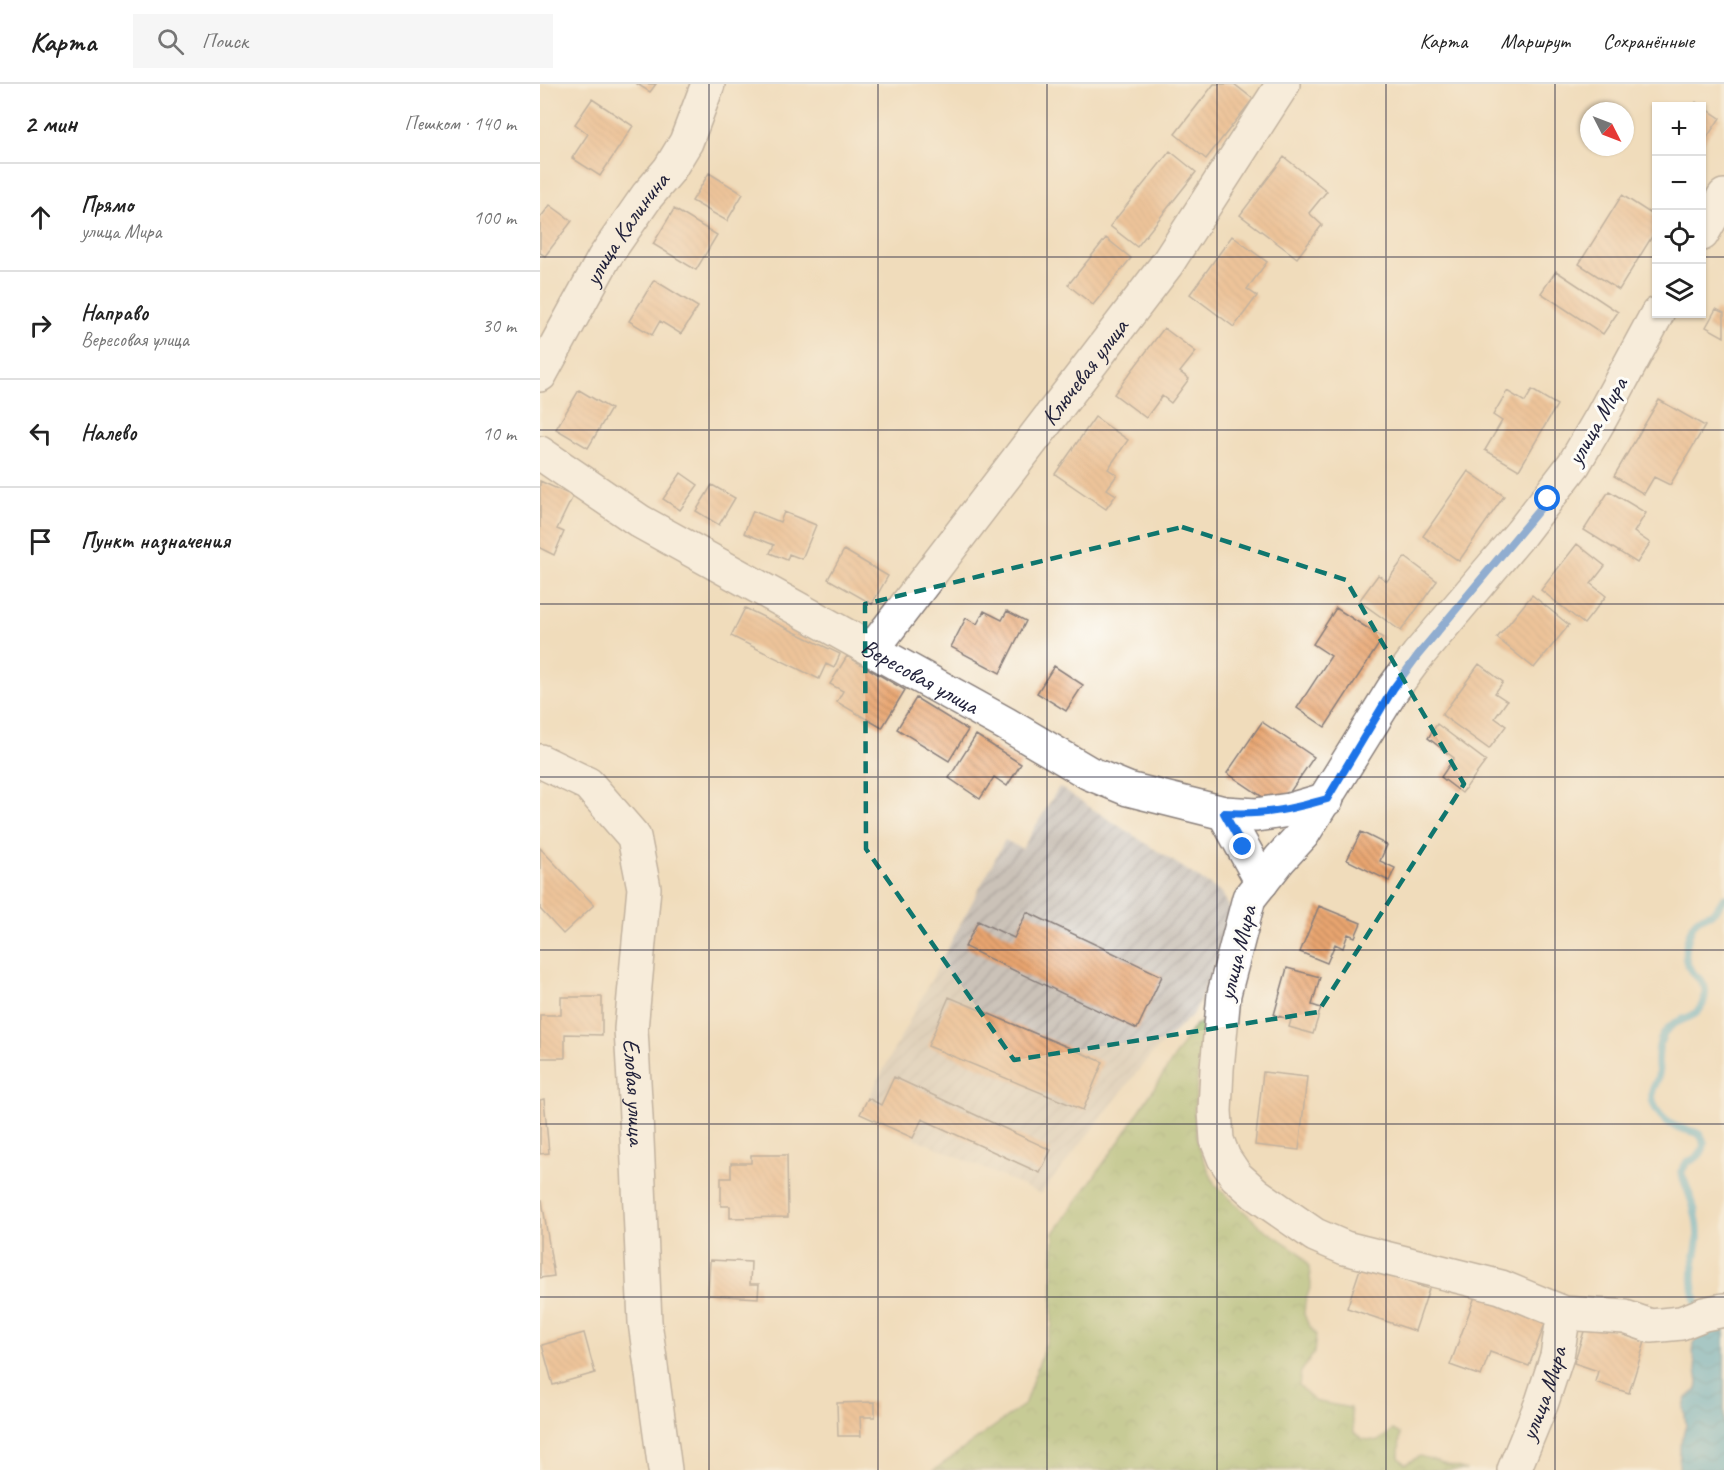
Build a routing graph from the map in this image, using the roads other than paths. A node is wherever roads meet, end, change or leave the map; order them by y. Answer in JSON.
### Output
{"nodes":[{"id":1,"x":708,"y":84,"type":"edge"},
{"id":2,"x":1283,"y":84,"type":"edge"},
{"id":3,"x":1724,"y":196,"type":"edge"},
{"id":4,"x":1706,"y":226,"type":"edge"},
{"id":5,"x":1655,"y":318,"type":"edge"},
{"id":6,"x":540,"y":375,"type":"edge"},
{"id":7,"x":540,"y":453,"type":"edge"},
{"id":8,"x":872,"y":650,"type":"junction"},
{"id":9,"x":540,"y":761,"type":"edge"},
{"id":10,"x":1327,"y":799,"type":"junction"},
{"id":11,"x":1224,"y":813,"type":"junction"},
{"id":12,"x":1262,"y":882,"type":"junction"},
{"id":13,"x":1724,"y":1310,"type":"edge"},
{"id":14,"x":1564,"y":1313,"type":"junction"},
{"id":15,"x":665,"y":1470,"type":"edge"},
{"id":16,"x":1514,"y":1470,"type":"edge"}],
"edges":[{"from":1,"to":6,"type":"street","name":"улица Калинина"},
{"from":2,"to":8,"type":"street","name":"Ключевая улица"},
{"from":3,"to":4,"type":"street"},
{"from":5,"to":10,"type":"street","name":"улица Мира"},
{"from":7,"to":8,"type":"street","name":"Вересовая улица"},
{"from":8,"to":11,"type":"street","name":"Вересовая улица"},
{"from":9,"to":15,"type":"street","name":"Еловая улица"},
{"from":10,"to":11,"type":"street","name":"Вересовая улица"},
{"from":10,"to":12,"type":"street","name":"улица Мира"},
{"from":11,"to":12,"type":"street"},
{"from":12,"to":14,"type":"street","name":"улица Мира"},
{"from":13,"to":14,"type":"street","name":"улица Мира"},
{"from":14,"to":16,"type":"street","name":"улица Мира"}]}
